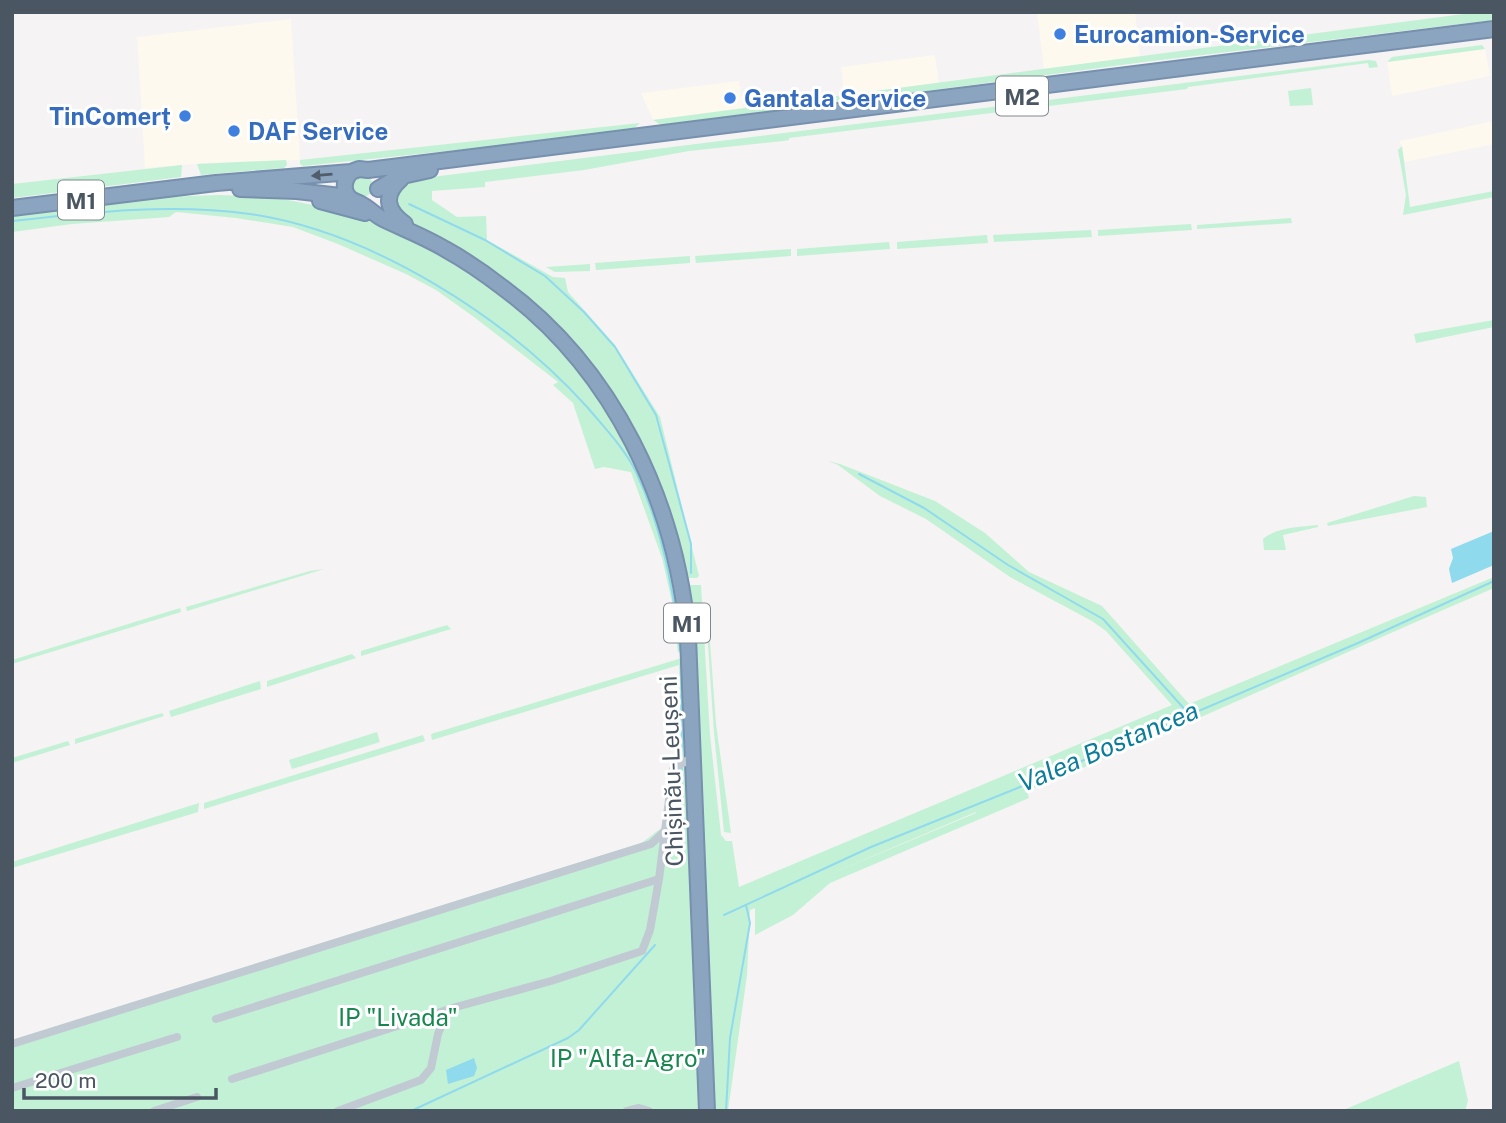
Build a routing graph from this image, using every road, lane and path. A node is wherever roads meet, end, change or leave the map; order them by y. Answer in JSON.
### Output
{"nodes":[{"id":1,"x":1494,"y":29,"type":"edge"},
{"id":2,"x":1494,"y":37,"type":"edge"},
{"id":3,"x":368,"y":170,"type":"junction"},
{"id":4,"x":351,"y":172,"type":"junction"},
{"id":5,"x":416,"y":172,"type":"junction"},
{"id":6,"x":189,"y":187,"type":"junction"},
{"id":7,"x":274,"y":191,"type":"junction"},
{"id":8,"x":377,"y":192,"type":"junction"},
{"id":9,"x":354,"y":200,"type":"junction"},
{"id":10,"x":12,"y":208,"type":"edge"},
{"id":11,"x":380,"y":218,"type":"junction"},
{"id":12,"x":396,"y":224,"type":"junction"},
{"id":13,"x":423,"y":237,"type":"junction"},
{"id":14,"x":693,"y":757,"type":"junction"},
{"id":15,"x":665,"y":831,"type":"junction"},
{"id":16,"x":659,"y":879,"type":"junction"},
{"id":17,"x":448,"y":1010,"type":"junction"},
{"id":18,"x":216,"y":1019,"type":"dead end"},
{"id":19,"x":177,"y":1037,"type":"dead end"},
{"id":20,"x":12,"y":1044,"type":"edge"},
{"id":21,"x":232,"y":1079,"type":"dead end"},
{"id":22,"x":12,"y":1088,"type":"edge"},
{"id":23,"x":197,"y":1097,"type":"dead end"},
{"id":24,"x":154,"y":1111,"type":"edge"},
{"id":25,"x":338,"y":1111,"type":"edge"},
{"id":26,"x":628,"y":1111,"type":"edge"},
{"id":27,"x":649,"y":1111,"type":"edge"},
{"id":28,"x":706,"y":1111,"type":"edge"}],
"edges":[{"from":1,"to":3,"type":"highway","number":"M2"},
{"from":2,"to":5,"type":"highway","number":"M2"},
{"from":3,"to":4,"type":"highway","number":"M1"},
{"from":3,"to":8,"type":"highway","number":"M1"},
{"from":4,"to":6,"type":"highway","number":"M1","one_way":true},
{"from":4,"to":9,"type":"highway"},
{"from":5,"to":8,"type":"highway","number":"M2"},
{"from":5,"to":13,"type":"highway"},
{"from":6,"to":7,"type":"highway","number":"M1"},
{"from":6,"to":10,"type":"highway","number":"M1"},
{"from":7,"to":9,"type":"highway","number":"M1"},
{"from":7,"to":11,"type":"highway","number":"M1"},
{"from":8,"to":9,"type":"highway"},
{"from":8,"to":12,"type":"highway","number":"M1"},
{"from":9,"to":11,"type":"highway","number":"M1"},
{"from":11,"to":12,"type":"highway","number":"M1"},
{"from":12,"to":13,"type":"highway","number":"M1"},
{"from":13,"to":14,"type":"highway","name":"Chișinău-Leușeni","number":"M1"},
{"from":14,"to":15,"type":"street"},
{"from":14,"to":28,"type":"highway","name":"Chișinău-Leușeni","number":"M1"},
{"from":15,"to":16,"type":"street"},
{"from":15,"to":20,"type":"street"},
{"from":16,"to":17,"type":"street"},
{"from":16,"to":18,"type":"street"},
{"from":17,"to":21,"type":"street"},
{"from":17,"to":25,"type":"street"},
{"from":19,"to":22,"type":"street"},
{"from":23,"to":24,"type":"street"},
{"from":26,"to":27,"type":"street"}]}
